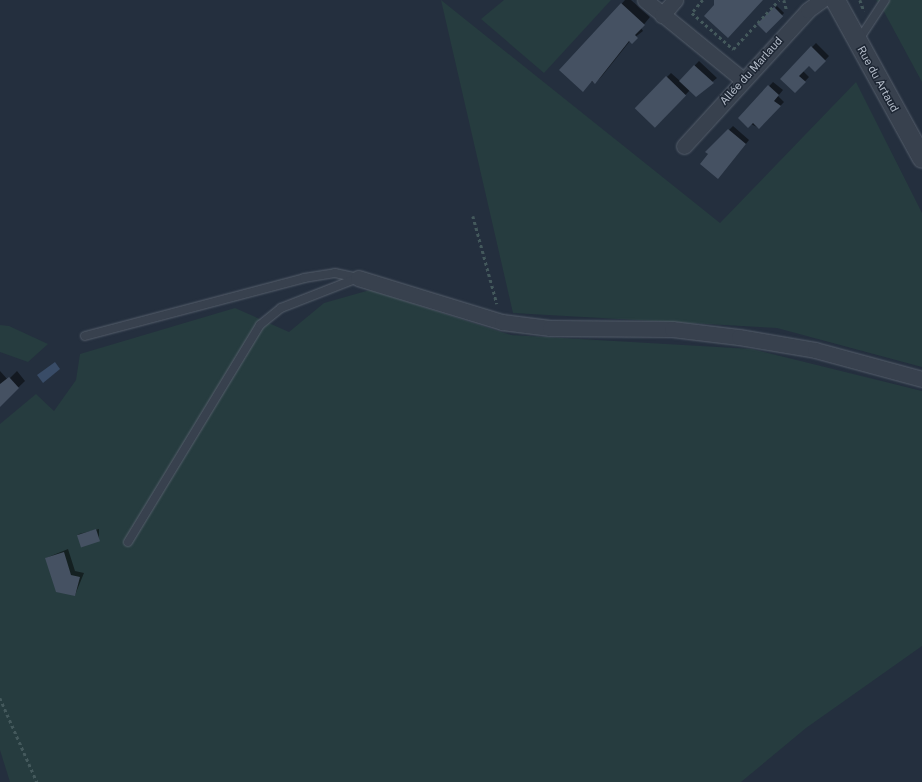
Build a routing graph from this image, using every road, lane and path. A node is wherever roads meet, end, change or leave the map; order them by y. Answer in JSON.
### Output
{"nodes":[{"id":1,"x":646,"y":0,"type":"edge"},
{"id":2,"x":675,"y":0,"type":"edge"},
{"id":3,"x":703,"y":0,"type":"edge"},
{"id":4,"x":779,"y":0,"type":"edge"},
{"id":5,"x":822,"y":0,"type":"edge"},
{"id":6,"x":835,"y":0,"type":"edge"},
{"id":7,"x":885,"y":0,"type":"edge"},
{"id":8,"x":662,"y":15,"type":"junction"},
{"id":9,"x":858,"y":41,"type":"junction"},
{"id":10,"x":743,"y":80,"type":"junction"},
{"id":11,"x":684,"y":146,"type":"dead end"},
{"id":12,"x":922,"y":158,"type":"edge"},
{"id":13,"x":473,"y":216,"type":"dead end"},
{"id":14,"x":358,"y":278,"type":"junction"},
{"id":15,"x":502,"y":322,"type":"junction"},
{"id":16,"x":85,"y":336,"type":"dead end"},
{"id":17,"x":922,"y":379,"type":"edge"},
{"id":18,"x":128,"y":542,"type":"dead end"},
{"id":19,"x":0,"y":698,"type":"edge"},
{"id":20,"x":37,"y":782,"type":"edge"}],
"edges":[{"from":1,"to":8,"type":"street"},
{"from":2,"to":8,"type":"street"},
{"from":3,"to":4,"type":"path"},
{"from":5,"to":10,"type":"street","name":"Allée du Marlaud"},
{"from":6,"to":9,"type":"street","name":"Rue du Artaud"},
{"from":7,"to":9,"type":"lane"},
{"from":8,"to":10,"type":"street"},
{"from":9,"to":12,"type":"street","name":"Rue du Artaud"},
{"from":10,"to":11,"type":"street","name":"Allée du Marlaud"},
{"from":13,"to":15,"type":"path"},
{"from":14,"to":15,"type":"street"},
{"from":14,"to":16,"type":"lane"},
{"from":14,"to":18,"type":"lane"},
{"from":15,"to":17,"type":"street"},
{"from":19,"to":20,"type":"path"}]}
